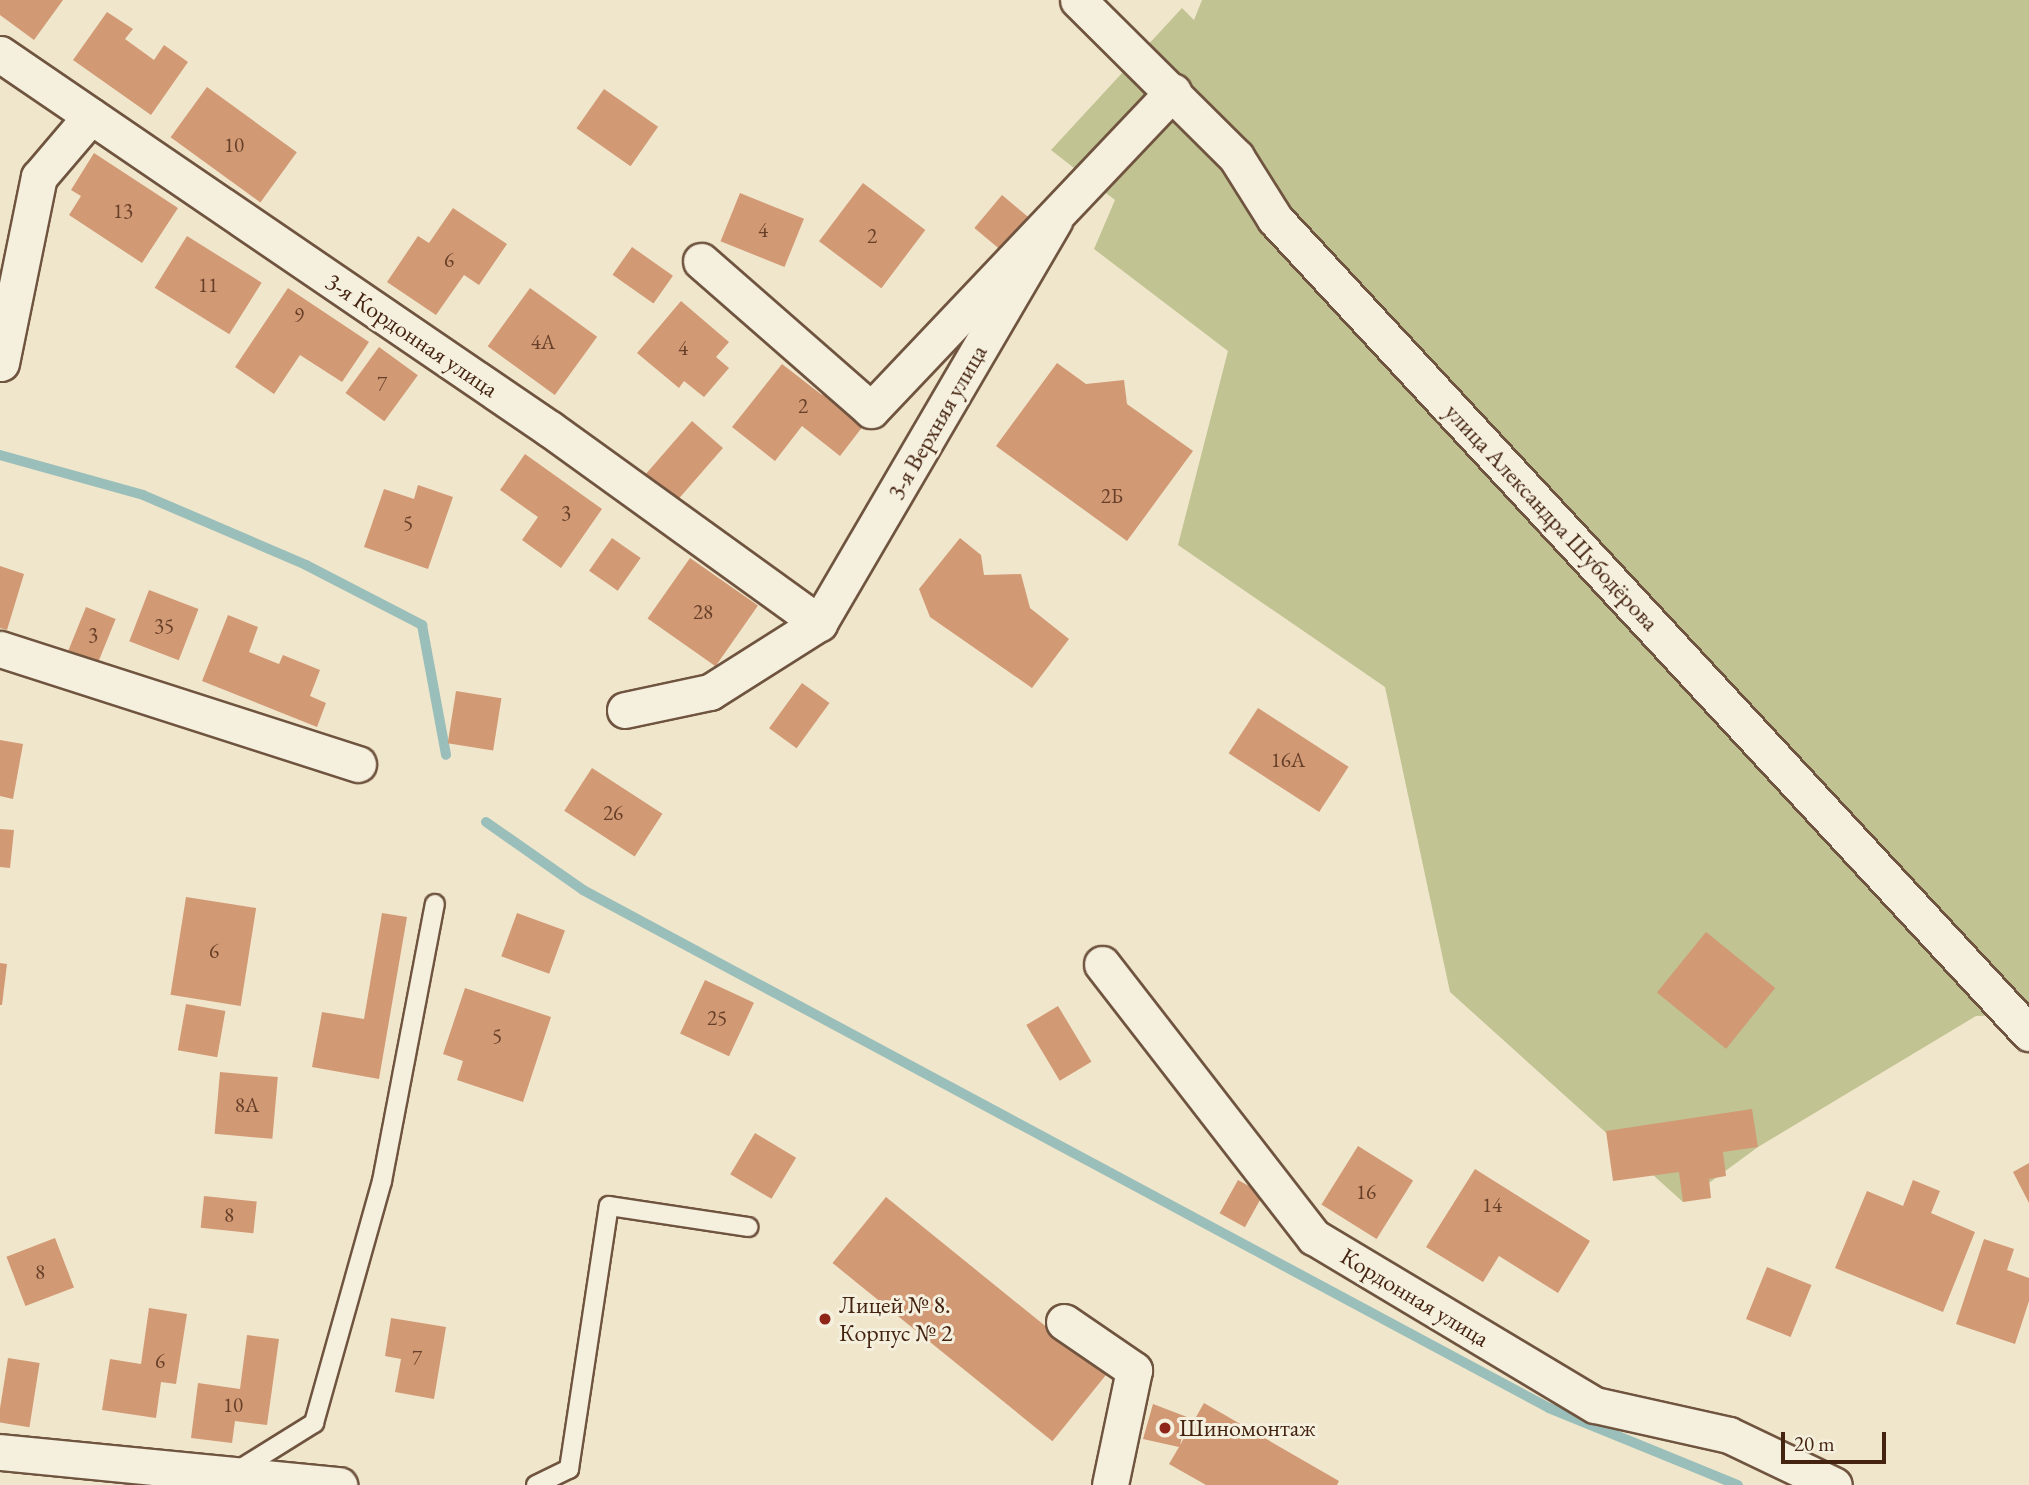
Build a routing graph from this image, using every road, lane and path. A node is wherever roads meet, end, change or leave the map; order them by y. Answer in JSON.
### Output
{"nodes":[{"id":1,"x":1078,"y":0,"type":"edge"},
{"id":2,"x":0,"y":54,"type":"edge"},
{"id":3,"x":1173,"y":92,"type":"junction"},
{"id":4,"x":91,"y":116,"type":"junction"},
{"id":5,"x":1054,"y":221,"type":"junction"},
{"id":6,"x":701,"y":261,"type":"dead end"},
{"id":7,"x":1,"y":363,"type":"edge"},
{"id":8,"x":819,"y":622,"type":"junction"},
{"id":9,"x":0,"y":649,"type":"edge"},
{"id":10,"x":625,"y":710,"type":"dead end"},
{"id":11,"x":358,"y":764,"type":"dead end"},
{"id":12,"x":435,"y":904,"type":"dead end"},
{"id":13,"x":1102,"y":964,"type":"dead end"},
{"id":14,"x":2029,"y":1033,"type":"edge"},
{"id":15,"x":748,"y":1227,"type":"dead end"},
{"id":16,"x":1064,"y":1322,"type":"dead end"},
{"id":17,"x":0,"y":1452,"type":"edge"},
{"id":18,"x":231,"y":1475,"type":"junction"},
{"id":19,"x":339,"y":1485,"type":"edge"},
{"id":20,"x":536,"y":1485,"type":"edge"},
{"id":21,"x":1110,"y":1485,"type":"edge"},
{"id":22,"x":1834,"y":1485,"type":"edge"}],
"edges":[{"from":1,"to":3,"type":"street","name":"улица Александра Шубодёрова"},
{"from":2,"to":4,"type":"street","name":"3-я Кордонная улица"},
{"from":3,"to":5,"type":"street"},
{"from":3,"to":14,"type":"street","name":"улица Александра Шубодёрова"},
{"from":4,"to":7,"type":"street"},
{"from":4,"to":8,"type":"street","name":"3-я Кордонная улица"},
{"from":5,"to":6,"type":"street"},
{"from":5,"to":8,"type":"street","name":"3-я Верхняя улица"},
{"from":8,"to":10,"type":"street"},
{"from":9,"to":11,"type":"street"},
{"from":12,"to":18,"type":"lane"},
{"from":13,"to":22,"type":"street","name":"Кордонная улица"},
{"from":15,"to":20,"type":"lane"},
{"from":16,"to":21,"type":"street"},
{"from":17,"to":18,"type":"street"},
{"from":18,"to":19,"type":"street"}]}
